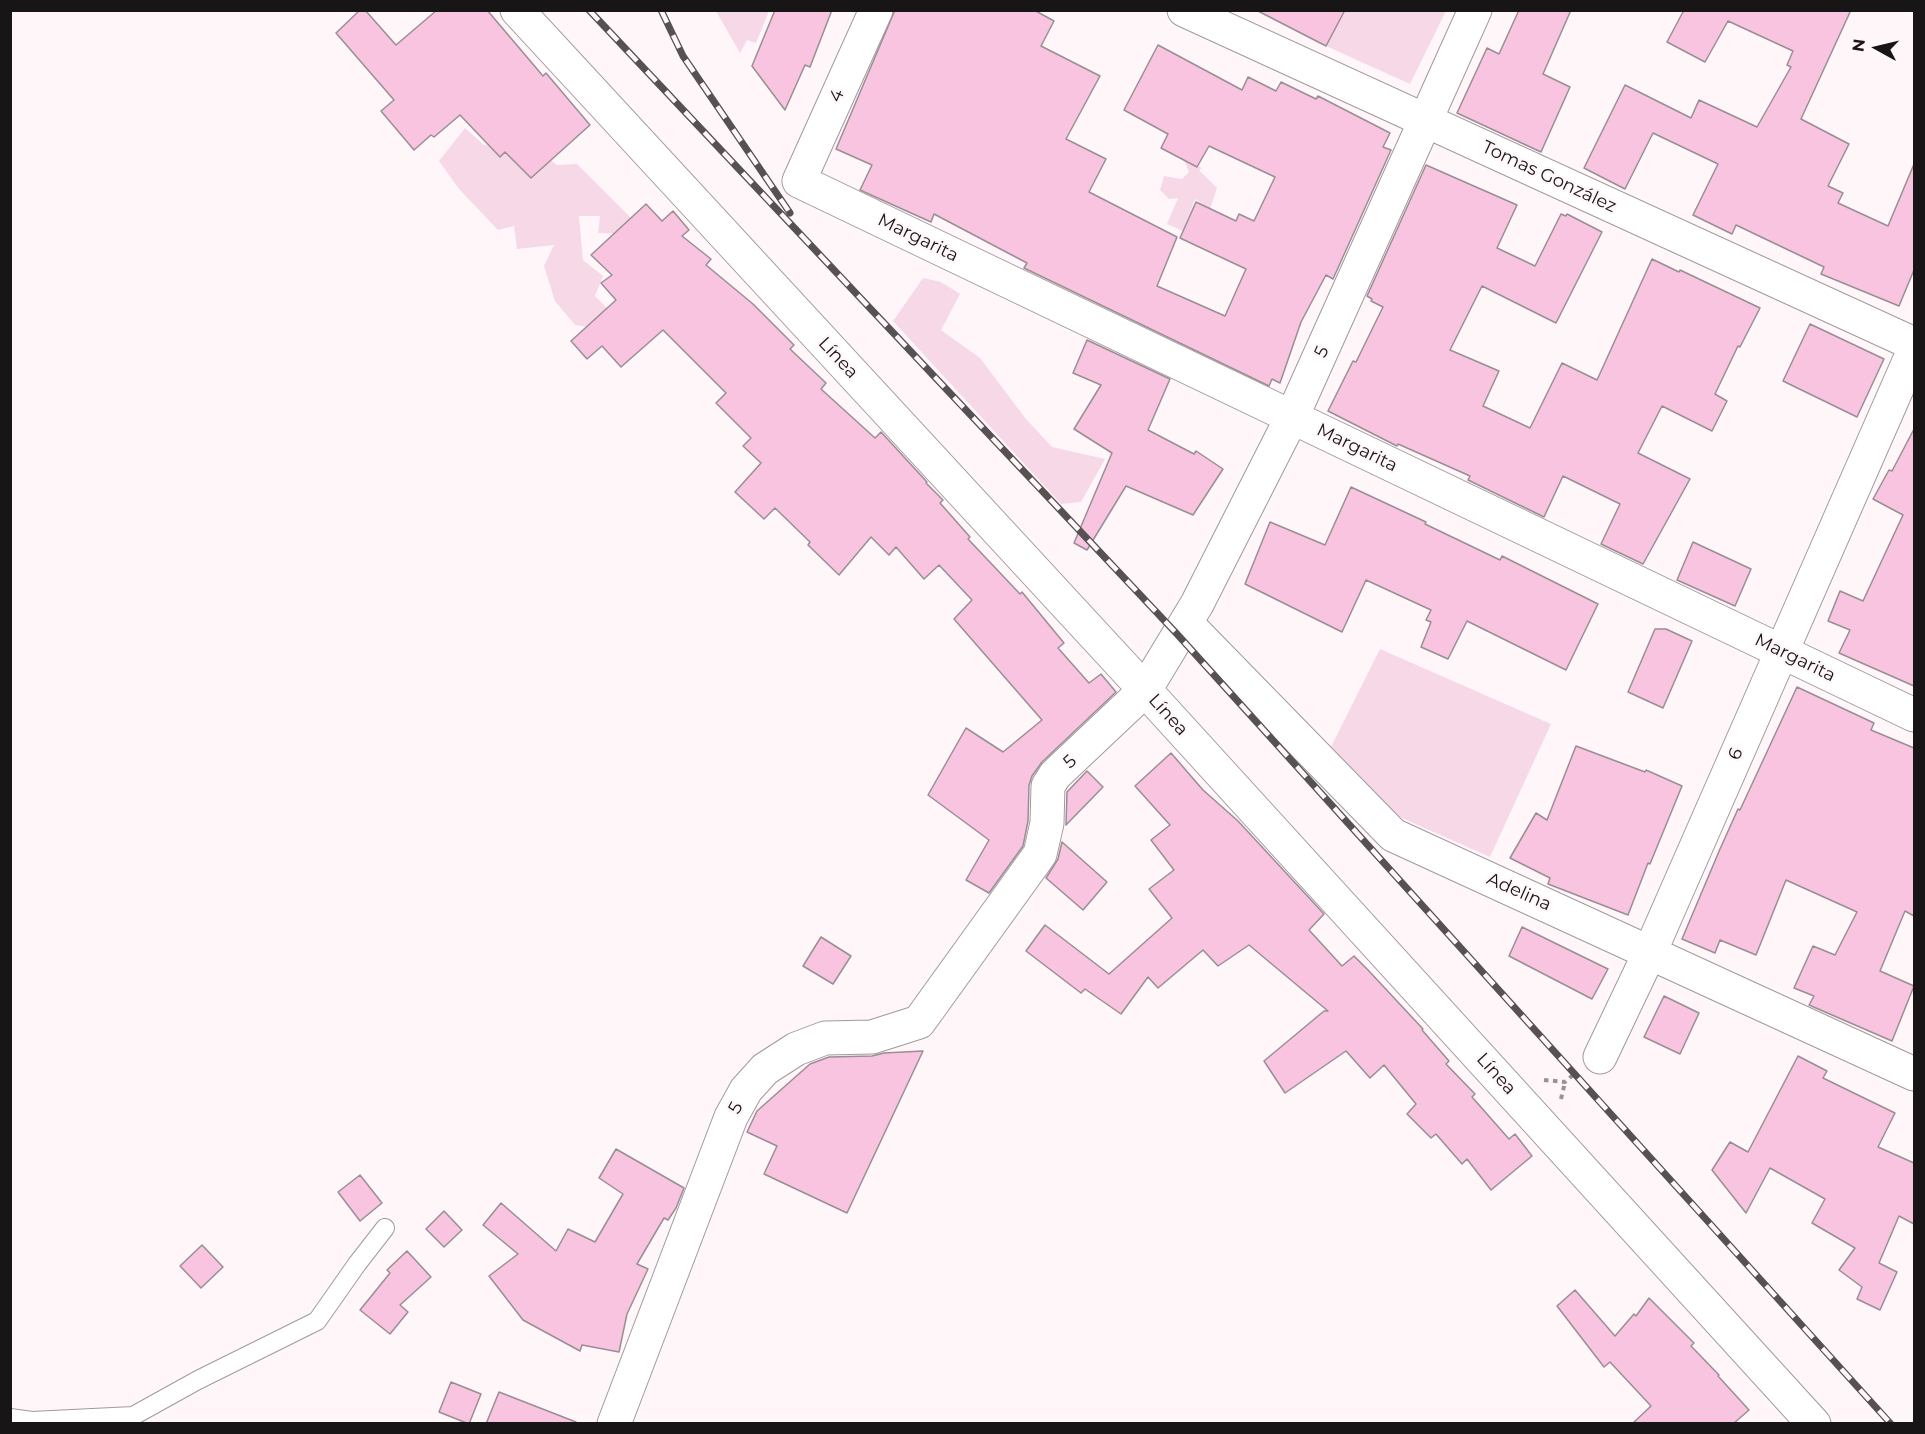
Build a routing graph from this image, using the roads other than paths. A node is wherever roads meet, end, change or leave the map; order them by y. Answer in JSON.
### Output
{"nodes":[{"id":1,"x":517,"y":10,"type":"edge"},
{"id":2,"x":876,"y":10,"type":"edge"},
{"id":3,"x":1184,"y":10,"type":"edge"},
{"id":4,"x":1475,"y":10,"type":"edge"},
{"id":5,"x":1425,"y":120,"type":"junction"},
{"id":6,"x":799,"y":181,"type":"joint"},
{"id":7,"x":1914,"y":344,"type":"edge"},
{"id":8,"x":1914,"y":350,"type":"edge"},
{"id":9,"x":1292,"y":417,"type":"junction"},
{"id":10,"x":1186,"y":622,"type":"junction"},
{"id":11,"x":1782,"y":652,"type":"junction"},
{"id":12,"x":1145,"y":690,"type":"junction"},
{"id":13,"x":1914,"y":715,"type":"edge"},
{"id":14,"x":1650,"y":952,"type":"junction"},
{"id":15,"x":1600,"y":1057,"type":"road end"},
{"id":16,"x":1914,"y":1074,"type":"edge"},
{"id":17,"x":385,"y":1228,"type":"dead end"},
{"id":18,"x":10,"y":1418,"type":"edge"},
{"id":19,"x":614,"y":1424,"type":"edge"},
{"id":20,"x":1814,"y":1424,"type":"edge"}],
"edges":[{"from":1,"to":12,"type":"street","name":"Línea"},
{"from":2,"to":6,"type":"street","name":"4"},
{"from":3,"to":5,"type":"street","name":"Tomas González"},
{"from":4,"to":5,"type":"street","name":"5"},
{"from":5,"to":7,"type":"street","name":"Tomas González"},
{"from":5,"to":9,"type":"street","name":"5"},
{"from":6,"to":9,"type":"street","name":"Margarita"},
{"from":8,"to":11,"type":"street","name":"6"},
{"from":9,"to":10,"type":"street","name":"5"},
{"from":9,"to":11,"type":"street","name":"Margarita"},
{"from":10,"to":12,"type":"street","name":"5"},
{"from":10,"to":14,"type":"street","name":"Adelina"},
{"from":11,"to":13,"type":"street","name":"Margarita"},
{"from":11,"to":14,"type":"street","name":"6"},
{"from":12,"to":19,"type":"street","name":"5"},
{"from":12,"to":20,"type":"street","name":"Línea"},
{"from":14,"to":15,"type":"street","name":"6"},
{"from":14,"to":16,"type":"street","name":"Adelina"},
{"from":17,"to":18,"type":"lane"}]}
